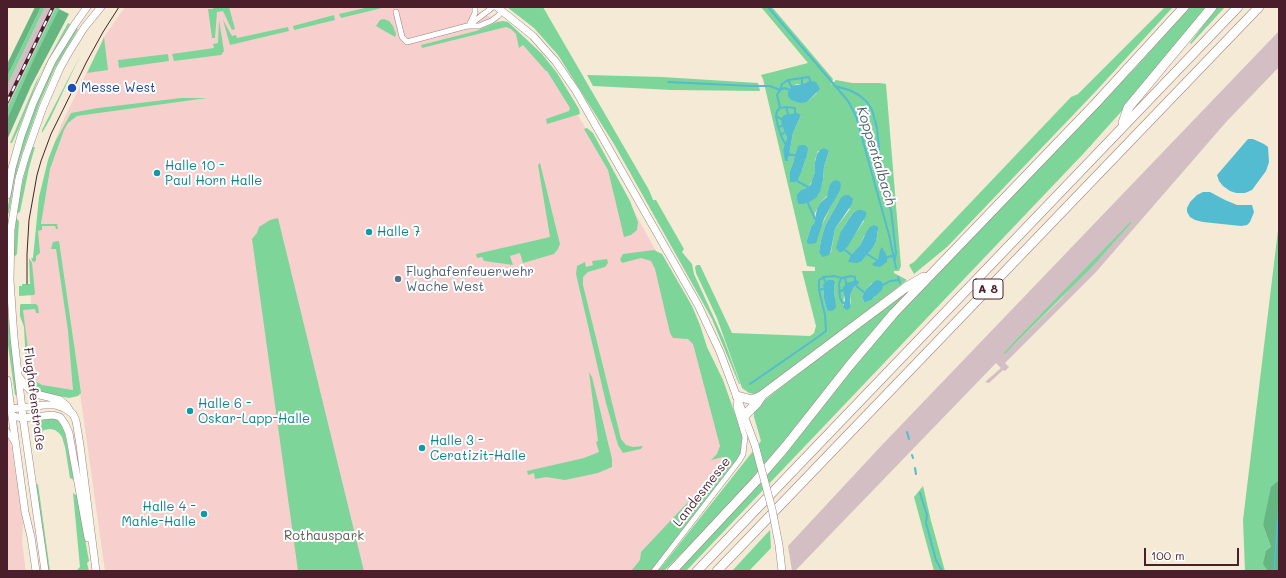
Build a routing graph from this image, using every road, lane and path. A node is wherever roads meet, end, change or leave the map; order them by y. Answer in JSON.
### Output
{"nodes":[{"id":1,"x":87,"y":7,"type":"edge"},
{"id":2,"x":101,"y":7,"type":"edge"},
{"id":3,"x":475,"y":7,"type":"edge"},
{"id":4,"x":493,"y":7,"type":"edge"},
{"id":5,"x":1184,"y":7,"type":"edge"},
{"id":6,"x":1212,"y":7,"type":"edge"},
{"id":7,"x":1238,"y":7,"type":"edge"},
{"id":8,"x":1259,"y":7,"type":"edge"},
{"id":9,"x":499,"y":9,"type":"edge"},
{"id":10,"x":396,"y":12,"type":"dead end"},
{"id":11,"x":468,"y":26,"type":"junction"},
{"id":12,"x":1122,"y":127,"type":"junction"},
{"id":13,"x":8,"y":187,"type":"edge"},
{"id":14,"x":7,"y":194,"type":"edge"},
{"id":15,"x":9,"y":229,"type":"edge"},
{"id":16,"x":934,"y":271,"type":"junction"},
{"id":17,"x":17,"y":368,"type":"junction"},
{"id":18,"x":7,"y":380,"type":"edge"},
{"id":19,"x":737,"y":396,"type":"junction"},
{"id":20,"x":762,"y":396,"type":"junction"},
{"id":21,"x":22,"y":408,"type":"junction"},
{"id":22,"x":70,"y":411,"type":"junction"},
{"id":23,"x":9,"y":413,"type":"edge"},
{"id":24,"x":745,"y":415,"type":"junction"},
{"id":25,"x":23,"y":418,"type":"junction"},
{"id":26,"x":7,"y":431,"type":"edge"},
{"id":27,"x":16,"y":448,"type":"junction"},
{"id":28,"x":36,"y":571,"type":"edge"},
{"id":29,"x":45,"y":571,"type":"edge"},
{"id":30,"x":96,"y":571,"type":"edge"},
{"id":31,"x":654,"y":571,"type":"edge"},
{"id":32,"x":672,"y":571,"type":"edge"},
{"id":33,"x":697,"y":571,"type":"edge"},
{"id":34,"x":717,"y":571,"type":"edge"},
{"id":35,"x":782,"y":571,"type":"edge"}],
"edges":[{"from":1,"to":13,"type":"main road"},
{"from":2,"to":15,"type":"main road","name":"Flughafenstraße"},
{"from":3,"to":11,"type":"street"},
{"from":4,"to":11,"type":"street"},
{"from":5,"to":16,"type":"highway"},
{"from":6,"to":12,"type":"highway","number":"A 8"},
{"from":7,"to":12,"type":"highway","number":"A 8"},
{"from":8,"to":34,"type":"highway","number":"A 8"},
{"from":9,"to":11,"type":"street"},
{"from":9,"to":19,"type":"main road"},
{"from":10,"to":11,"type":"street"},
{"from":12,"to":33,"type":"highway","number":"A 8"},
{"from":13,"to":14,"type":"main road"},
{"from":15,"to":17,"type":"main road","name":"Flughafenstraße"},
{"from":16,"to":20,"type":"highway"},
{"from":16,"to":32,"type":"highway"},
{"from":17,"to":21,"type":"main road","name":"Flughafenstraße"},
{"from":17,"to":22,"type":"main road"},
{"from":18,"to":23,"type":"main road","name":"Flughafenstraße"},
{"from":19,"to":20,"type":"highway"},
{"from":19,"to":24,"type":"main road"},
{"from":19,"to":31,"type":"street","name":"Landesmesse"},
{"from":20,"to":24,"type":"highway"},
{"from":21,"to":22,"type":"main road"},
{"from":21,"to":23,"type":"main road"},
{"from":21,"to":25,"type":"main road","name":"Flughafenstraße"},
{"from":22,"to":30,"type":"main road"},
{"from":23,"to":25,"type":"main road"},
{"from":23,"to":27,"type":"main road","name":"Flughafenstraße"},
{"from":24,"to":35,"type":"main road","bridge":true},
{"from":25,"to":29,"type":"main road","name":"Flughafenstraße"},
{"from":25,"to":30,"type":"main road"},
{"from":26,"to":27,"type":"street"},
{"from":27,"to":28,"type":"main road","name":"Flughafenstraße"}]}
